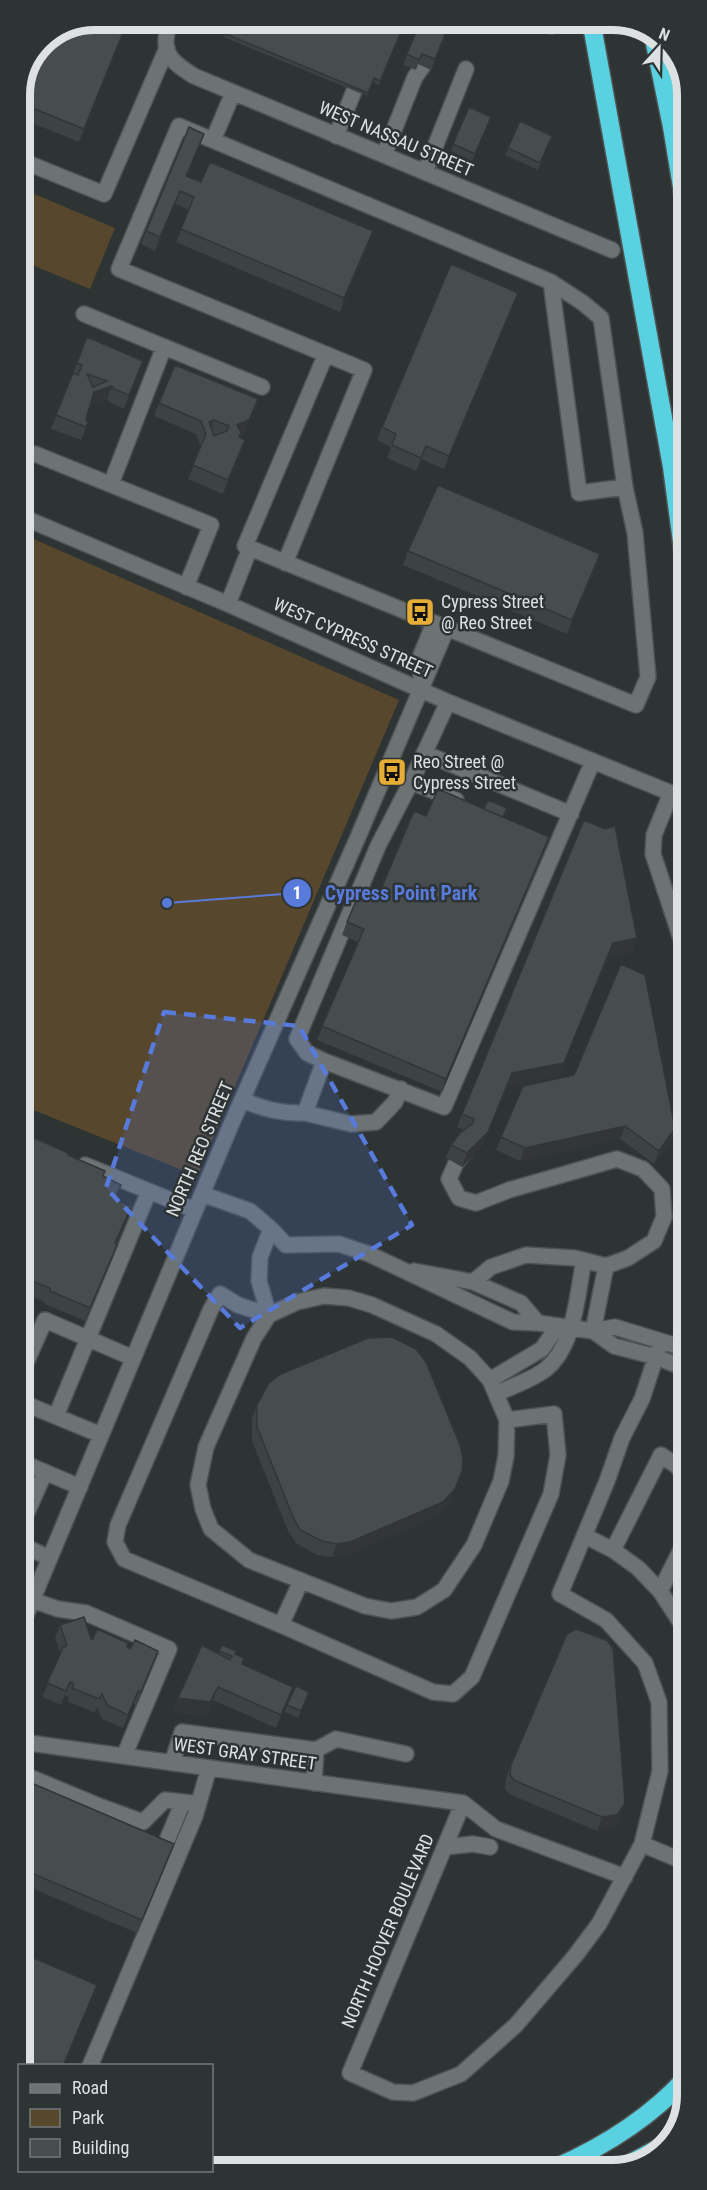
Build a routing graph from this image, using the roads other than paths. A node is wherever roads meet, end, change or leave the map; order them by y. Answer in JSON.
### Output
{"nodes":[{"id":1,"x":167,"y":30,"type":"edge"},
{"id":2,"x":593,"y":30,"type":"edge"},
{"id":3,"x":656,"y":47,"type":"edge"},
{"id":4,"x":168,"y":53,"type":"junction"},
{"id":5,"x":423,"y":66,"type":"edge"},
{"id":6,"x":466,"y":69,"type":"dead end"},
{"id":7,"x":354,"y":91,"type":"edge"},
{"id":8,"x":233,"y":93,"type":"junction"},
{"id":9,"x":336,"y":136,"type":"junction"},
{"id":10,"x":213,"y":140,"type":"junction"},
{"id":11,"x":384,"y":155,"type":"junction"},
{"id":12,"x":677,"y":157,"type":"edge"},
{"id":13,"x":30,"y":164,"type":"edge"},
{"id":14,"x":424,"y":172,"type":"junction"},
{"id":15,"x":612,"y":250,"type":"dead end"},
{"id":16,"x":551,"y":282,"type":"junction"},
{"id":17,"x":84,"y":315,"type":"dead end"},
{"id":18,"x":164,"y":347,"type":"junction"},
{"id":19,"x":326,"y":354,"type":"junction"},
{"id":20,"x":262,"y":387,"type":"dead end"},
{"id":21,"x":34,"y":454,"type":"dead end"},
{"id":22,"x":111,"y":484,"type":"junction"},
{"id":23,"x":625,"y":487,"type":"junction"},
{"id":24,"x":677,"y":504,"type":"edge"},
{"id":25,"x":30,"y":520,"type":"edge"},
{"id":26,"x":250,"y":548,"type":"junction"},
{"id":27,"x":285,"y":562,"type":"junction"},
{"id":28,"x":186,"y":587,"type":"junction"},
{"id":29,"x":228,"y":604,"type":"junction"},
{"id":30,"x":440,"y":626,"type":"junction"},
{"id":31,"x":421,"y":688,"type":"junction"},
{"id":32,"x":447,"y":702,"type":"junction"},
{"id":33,"x":424,"y":753,"type":"junction"},
{"id":34,"x":593,"y":761,"type":"junction"},
{"id":35,"x":411,"y":782,"type":"junction"},
{"id":36,"x":677,"y":794,"type":"edge"},
{"id":37,"x":677,"y":798,"type":"edge"},
{"id":38,"x":474,"y":808,"type":"edge"},
{"id":39,"x":572,"y":814,"type":"junction"},
{"id":40,"x":358,"y":837,"type":"junction"},
{"id":41,"x":378,"y":846,"type":"junction"},
{"id":42,"x":677,"y":927,"type":"edge"},
{"id":43,"x":301,"y":968,"type":"junction"},
{"id":44,"x":322,"y":977,"type":"junction"},
{"id":45,"x":324,"y":1061,"type":"junction"},
{"id":46,"x":401,"y":1089,"type":"junction"},
{"id":47,"x":242,"y":1100,"type":"junction"},
{"id":48,"x":305,"y":1113,"type":"junction"},
{"id":49,"x":476,"y":1140,"type":"edge"},
{"id":50,"x":74,"y":1161,"type":"edge"},
{"id":51,"x":149,"y":1191,"type":"junction"},
{"id":52,"x":202,"y":1194,"type":"junction"},
{"id":53,"x":195,"y":1210,"type":"junction"},
{"id":54,"x":271,"y":1229,"type":"junction"},
{"id":55,"x":584,"y":1260,"type":"junction"},
{"id":56,"x":606,"y":1266,"type":"junction"},
{"id":57,"x":393,"y":1267,"type":"junction"},
{"id":58,"x":473,"y":1281,"type":"junction"},
{"id":59,"x":269,"y":1315,"type":"junction"},
{"id":60,"x":538,"y":1323,"type":"junction"},
{"id":61,"x":564,"y":1327,"type":"junction"},
{"id":62,"x":593,"y":1331,"type":"junction"},
{"id":63,"x":88,"y":1338,"type":"junction"},
{"id":64,"x":661,"y":1341,"type":"junction"},
{"id":65,"x":677,"y":1346,"type":"edge"},
{"id":66,"x":30,"y":1354,"type":"edge"},
{"id":67,"x":656,"y":1357,"type":"junction"},
{"id":68,"x":133,"y":1358,"type":"junction"},
{"id":69,"x":677,"y":1365,"type":"edge"},
{"id":70,"x":493,"y":1387,"type":"junction"},
{"id":71,"x":30,"y":1406,"type":"edge"},
{"id":72,"x":56,"y":1416,"type":"junction"},
{"id":73,"x":507,"y":1420,"type":"junction"},
{"id":74,"x":101,"y":1435,"type":"junction"},
{"id":75,"x":30,"y":1466,"type":"edge"},
{"id":76,"x":677,"y":1466,"type":"edge"},
{"id":77,"x":45,"y":1472,"type":"junction"},
{"id":78,"x":80,"y":1487,"type":"junction"},
{"id":79,"x":30,"y":1506,"type":"edge"},
{"id":80,"x":585,"y":1536,"type":"junction"},
{"id":81,"x":30,"y":1549,"type":"edge"},
{"id":82,"x":614,"y":1550,"type":"junction"},
{"id":83,"x":50,"y":1558,"type":"junction"},
{"id":84,"x":677,"y":1558,"type":"edge"},
{"id":85,"x":301,"y":1581,"type":"junction"},
{"id":86,"x":660,"y":1591,"type":"junction"},
{"id":87,"x":30,"y":1599,"type":"edge"},
{"id":88,"x":30,"y":1605,"type":"edge"},
{"id":89,"x":677,"y":1617,"type":"edge"},
{"id":90,"x":281,"y":1625,"type":"junction"},
{"id":91,"x":30,"y":1743,"type":"edge"},
{"id":92,"x":316,"y":1750,"type":"junction"},
{"id":93,"x":406,"y":1754,"type":"dead end"},
{"id":94,"x":124,"y":1756,"type":"junction"},
{"id":95,"x":172,"y":1763,"type":"junction"},
{"id":96,"x":209,"y":1768,"type":"junction"},
{"id":97,"x":30,"y":1778,"type":"edge"},
{"id":98,"x":314,"y":1784,"type":"junction"},
{"id":99,"x":191,"y":1803,"type":"junction"},
{"id":100,"x":463,"y":1803,"type":"junction"},
{"id":101,"x":642,"y":1844,"type":"junction"},
{"id":102,"x":445,"y":1847,"type":"junction"},
{"id":103,"x":490,"y":1847,"type":"dead end"},
{"id":104,"x":677,"y":1859,"type":"edge"},
{"id":105,"x":152,"y":1869,"type":"edge"},
{"id":106,"x":625,"y":1877,"type":"junction"},
{"id":107,"x":91,"y":2064,"type":"edge"},
{"id":108,"x":677,"y":2087,"type":"edge"},
{"id":109,"x":573,"y":2160,"type":"edge"}],
"edges":[{"from":1,"to":4,"type":"street"},
{"from":2,"to":24,"type":"highway"},
{"from":3,"to":12,"type":"highway"},
{"from":4,"to":8,"type":"street","name":"WEST NASSAU STREET"},
{"from":4,"to":13,"type":"street"},
{"from":5,"to":11,"type":"street"},
{"from":6,"to":14,"type":"street"},
{"from":7,"to":9,"type":"street"},
{"from":8,"to":9,"type":"street","name":"WEST NASSAU STREET"},
{"from":8,"to":10,"type":"street"},
{"from":9,"to":11,"type":"street","name":"WEST NASSAU STREET"},
{"from":10,"to":16,"type":"street"},
{"from":10,"to":19,"type":"street"},
{"from":11,"to":14,"type":"street","name":"WEST NASSAU STREET"},
{"from":14,"to":15,"type":"street","name":"WEST NASSAU STREET"},
{"from":16,"to":23,"type":"street"},
{"from":16,"to":23,"type":"street"},
{"from":17,"to":18,"type":"street"},
{"from":18,"to":20,"type":"street"},
{"from":18,"to":22,"type":"street"},
{"from":19,"to":26,"type":"street"},
{"from":19,"to":27,"type":"street"},
{"from":21,"to":22,"type":"street"},
{"from":22,"to":28,"type":"street"},
{"from":23,"to":30,"type":"street"},
{"from":25,"to":28,"type":"street","name":"WEST CYPRESS STREET"},
{"from":26,"to":27,"type":"street"},
{"from":26,"to":29,"type":"street"},
{"from":27,"to":30,"type":"street"},
{"from":28,"to":29,"type":"street","name":"WEST CYPRESS STREET"},
{"from":29,"to":31,"type":"street","name":"WEST CYPRESS STREET"},
{"from":30,"to":31,"type":"street","name":"NORTH REO STREET"},
{"from":31,"to":32,"type":"street","name":"WEST CYPRESS STREET"},
{"from":31,"to":40,"type":"street","name":"NORTH REO STREET"},
{"from":32,"to":33,"type":"street"},
{"from":32,"to":34,"type":"street","name":"WEST CYPRESS STREET"},
{"from":33,"to":35,"type":"street"},
{"from":33,"to":39,"type":"street"},
{"from":34,"to":36,"type":"street","name":"WEST CYPRESS STREET"},
{"from":34,"to":39,"type":"street"},
{"from":35,"to":38,"type":"street"},
{"from":35,"to":41,"type":"street"},
{"from":37,"to":42,"type":"street"},
{"from":39,"to":46,"type":"street"},
{"from":40,"to":41,"type":"street"},
{"from":40,"to":43,"type":"street","name":"NORTH REO STREET"},
{"from":41,"to":44,"type":"street"},
{"from":43,"to":44,"type":"street"},
{"from":43,"to":47,"type":"street","name":"NORTH REO STREET"},
{"from":44,"to":45,"type":"street"},
{"from":45,"to":46,"type":"street"},
{"from":45,"to":48,"type":"street"},
{"from":46,"to":48,"type":"street"},
{"from":47,"to":48,"type":"street"},
{"from":47,"to":52,"type":"street","name":"NORTH REO STREET"},
{"from":49,"to":56,"type":"street"},
{"from":50,"to":51,"type":"street"},
{"from":51,"to":53,"type":"street"},
{"from":51,"to":63,"type":"street"},
{"from":52,"to":53,"type":"street","name":"NORTH REO STREET"},
{"from":52,"to":54,"type":"street"},
{"from":53,"to":68,"type":"street","name":"NORTH REO STREET"},
{"from":54,"to":57,"type":"street"},
{"from":54,"to":59,"type":"street"},
{"from":55,"to":56,"type":"street"},
{"from":55,"to":58,"type":"street"},
{"from":55,"to":61,"type":"street"},
{"from":56,"to":62,"type":"street"},
{"from":57,"to":58,"type":"street"},
{"from":57,"to":60,"type":"street"},
{"from":58,"to":60,"type":"street"},
{"from":59,"to":70,"type":"street"},
{"from":59,"to":85,"type":"street"},
{"from":59,"to":90,"type":"street"},
{"from":60,"to":61,"type":"street"},
{"from":61,"to":62,"type":"street"},
{"from":61,"to":70,"type":"street"},
{"from":62,"to":64,"type":"street"},
{"from":62,"to":67,"type":"street"},
{"from":63,"to":66,"type":"street"},
{"from":63,"to":68,"type":"street"},
{"from":63,"to":72,"type":"street"},
{"from":64,"to":65,"type":"street"},
{"from":64,"to":67,"type":"street"},
{"from":67,"to":69,"type":"street"},
{"from":67,"to":80,"type":"street"},
{"from":68,"to":74,"type":"street","name":"NORTH REO STREET"},
{"from":70,"to":73,"type":"street"},
{"from":71,"to":72,"type":"street"},
{"from":72,"to":74,"type":"street"},
{"from":73,"to":85,"type":"street"},
{"from":73,"to":90,"type":"street"},
{"from":74,"to":78,"type":"street","name":"NORTH REO STREET"},
{"from":75,"to":77,"type":"street"},
{"from":76,"to":82,"type":"street"},
{"from":77,"to":78,"type":"street"},
{"from":77,"to":79,"type":"street"},
{"from":78,"to":83,"type":"street","name":"NORTH REO STREET"},
{"from":80,"to":82,"type":"street"},
{"from":80,"to":101,"type":"street"},
{"from":81,"to":83,"type":"street"},
{"from":82,"to":86,"type":"street"},
{"from":83,"to":87,"type":"street","name":"NORTH REO STREET"},
{"from":84,"to":86,"type":"street"},
{"from":85,"to":90,"type":"street"},
{"from":86,"to":89,"type":"street"},
{"from":88,"to":94,"type":"street"},
{"from":91,"to":94,"type":"street","name":"WEST GRAY STREET"},
{"from":92,"to":93,"type":"street"},
{"from":92,"to":95,"type":"street"},
{"from":92,"to":98,"type":"street"},
{"from":94,"to":95,"type":"street","name":"WEST GRAY STREET"},
{"from":95,"to":96,"type":"street","name":"WEST GRAY STREET"},
{"from":96,"to":98,"type":"street","name":"WEST GRAY STREET"},
{"from":96,"to":99,"type":"street"},
{"from":97,"to":99,"type":"street"},
{"from":98,"to":100,"type":"street","name":"WEST GRAY STREET"},
{"from":99,"to":105,"type":"street"},
{"from":99,"to":107,"type":"street"},
{"from":100,"to":102,"type":"street","name":"NORTH HOOVER BOULEVARD"},
{"from":100,"to":106,"type":"street"},
{"from":101,"to":104,"type":"street"},
{"from":101,"to":106,"type":"street"},
{"from":102,"to":103,"type":"street"},
{"from":102,"to":106,"type":"street","name":"NORTH HOOVER BOULEVARD"},
{"from":108,"to":109,"type":"highway"}]}
